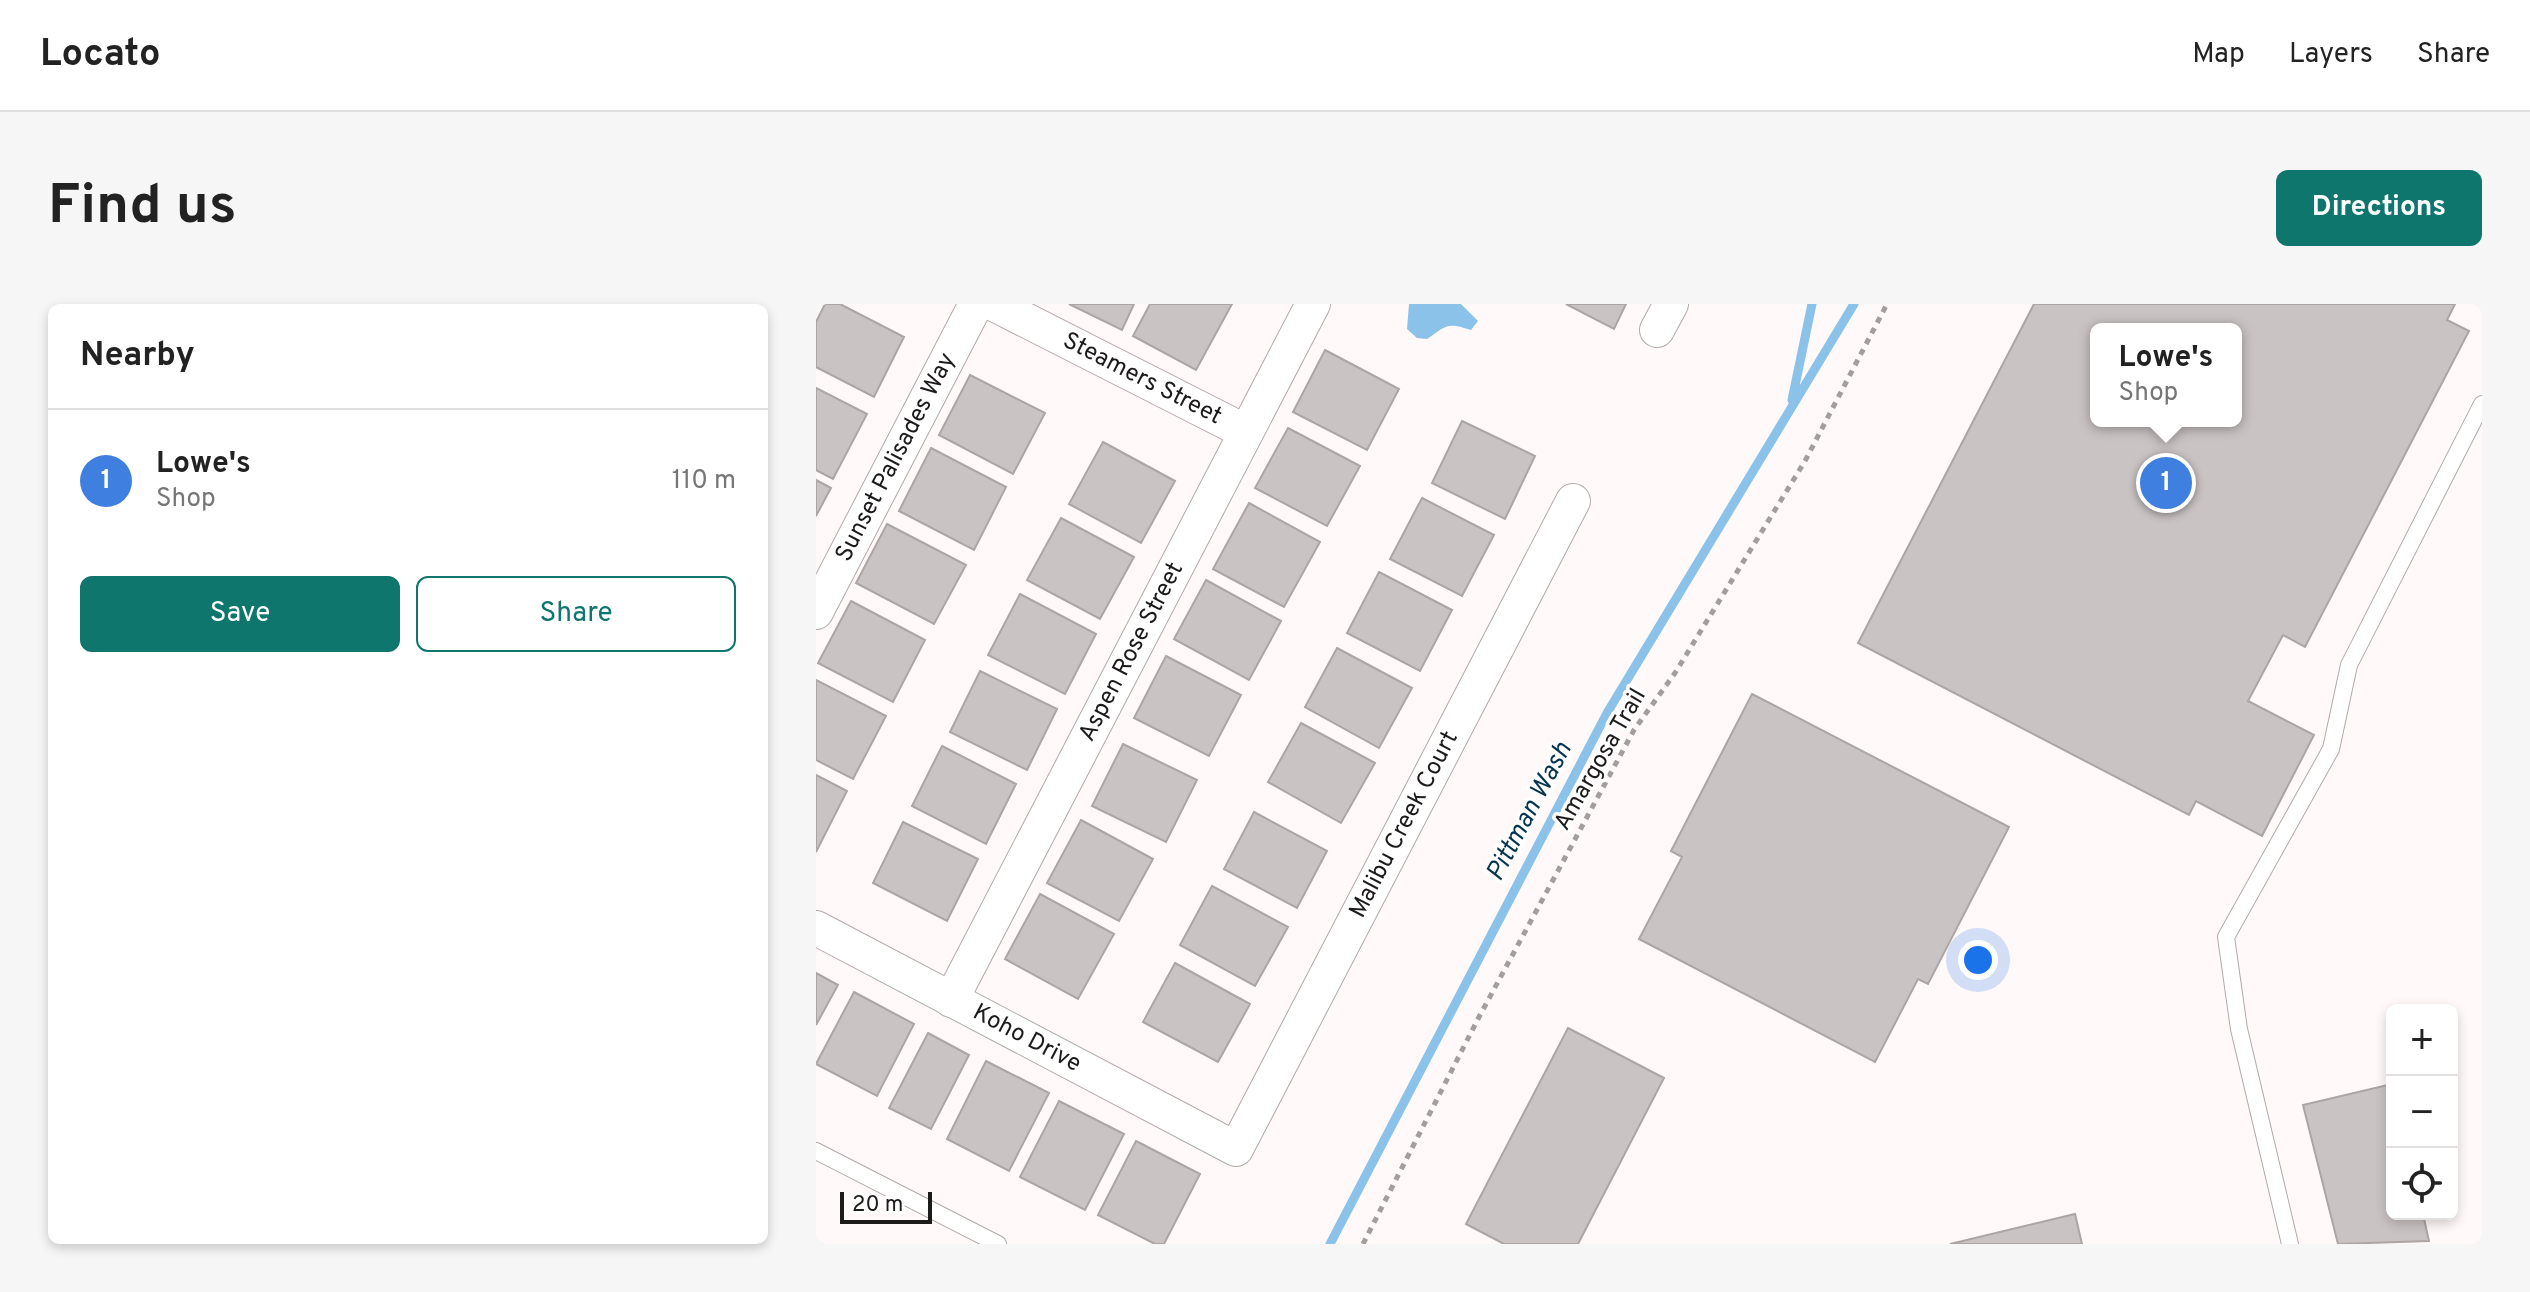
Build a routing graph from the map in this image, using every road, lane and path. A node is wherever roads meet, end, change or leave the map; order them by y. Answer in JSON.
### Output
{"nodes":[{"id":1,"x":976,"y":304,"type":"edge"},
{"id":2,"x":994,"y":304,"type":"edge"},
{"id":3,"x":1313,"y":304,"type":"edge"},
{"id":4,"x":1887,"y":304,"type":"edge"},
{"id":5,"x":2482,"y":404,"type":"edge"},
{"id":6,"x":1246,"y":432,"type":"junction"},
{"id":7,"x":1573,"y":501,"type":"dead end"},
{"id":8,"x":816,"y":612,"type":"edge"},
{"id":9,"x":816,"y":928,"type":"edge"},
{"id":10,"x":951,"y":1000,"type":"junction"},
{"id":11,"x":1236,"y":1149,"type":"joint"},
{"id":12,"x":816,"y":1151,"type":"edge"},
{"id":13,"x":998,"y":1244,"type":"edge"},
{"id":14,"x":1363,"y":1244,"type":"edge"},
{"id":15,"x":2290,"y":1244,"type":"edge"}],
"edges":[{"from":1,"to":8,"type":"street","name":"Sunset Palisades Way"},
{"from":2,"to":6,"type":"street","name":"Steamers Street"},
{"from":3,"to":6,"type":"street","name":"Aspen Rose Street"},
{"from":4,"to":14,"type":"path","name":"Amargosa Trail"},
{"from":5,"to":15,"type":"lane"},
{"from":6,"to":10,"type":"street","name":"Aspen Rose Street"},
{"from":7,"to":11,"type":"street","name":"Malibu Creek Court"},
{"from":9,"to":10,"type":"street","name":"Koho Drive"},
{"from":10,"to":11,"type":"street","name":"Koho Drive"},
{"from":12,"to":13,"type":"lane"}]}
